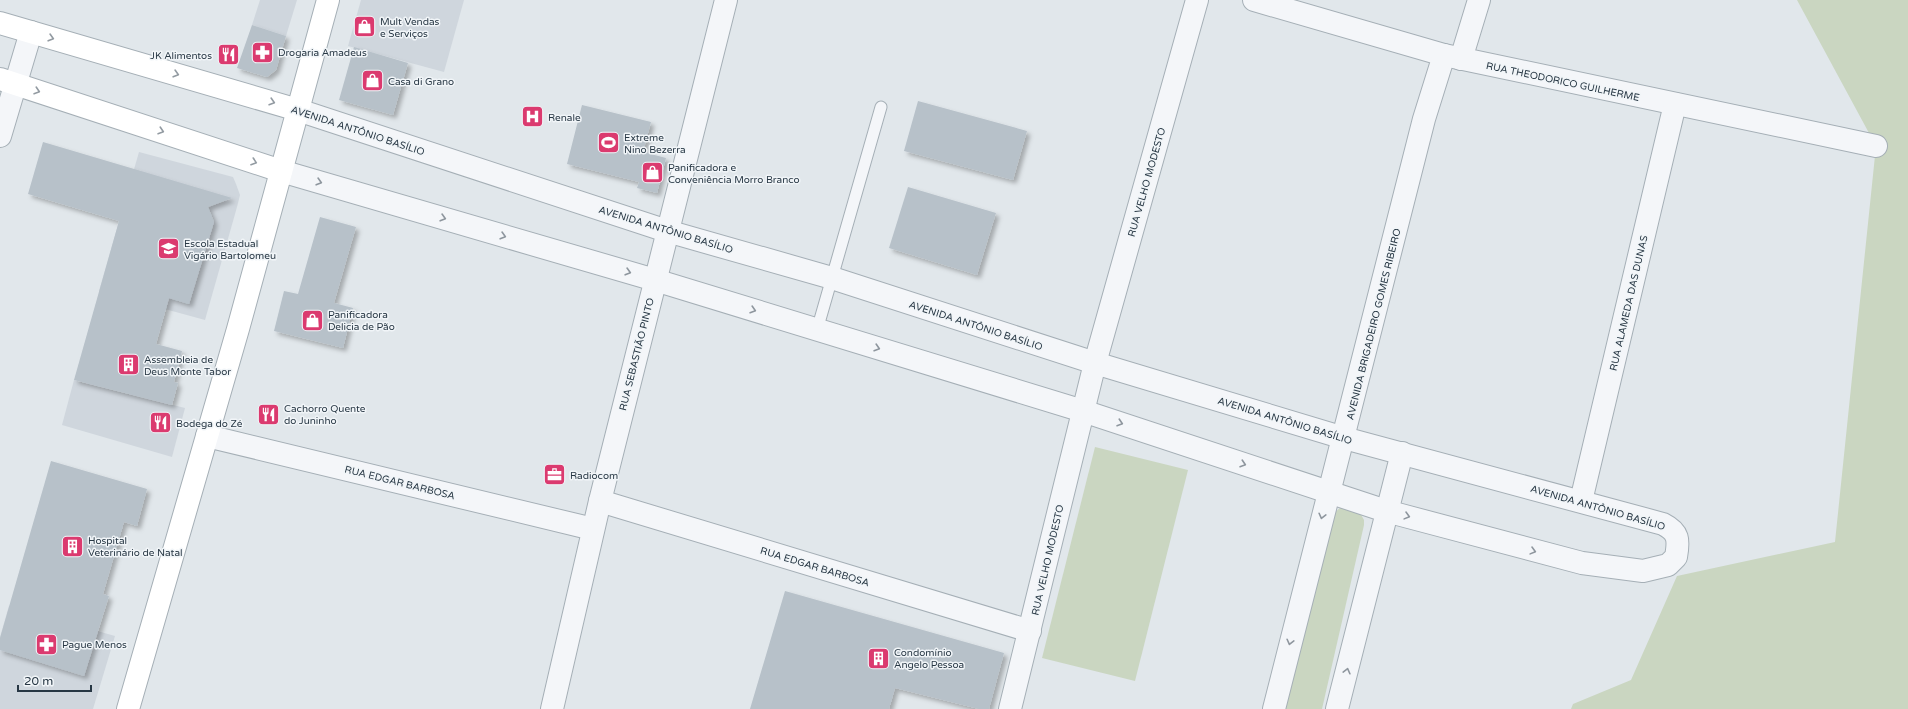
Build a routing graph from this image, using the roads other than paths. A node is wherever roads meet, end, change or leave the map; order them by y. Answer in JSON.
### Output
{"nodes":[{"id":1,"x":328,"y":0,"type":"edge"},
{"id":2,"x":726,"y":0,"type":"edge"},
{"id":3,"x":1197,"y":0,"type":"edge"},
{"id":4,"x":1254,"y":0,"type":"edge"},
{"id":5,"x":1480,"y":0,"type":"edge"},
{"id":6,"x":0,"y":23,"type":"edge"},
{"id":7,"x":30,"y":32,"type":"junction"},
{"id":8,"x":1453,"y":57,"type":"junction"},
{"id":9,"x":8,"y":81,"type":"edge"},
{"id":10,"x":1675,"y":104,"type":"junction"},
{"id":11,"x":881,"y":107,"type":"dead end"},
{"id":12,"x":298,"y":110,"type":"junction"},
{"id":13,"x":0,"y":136,"type":"edge"},
{"id":14,"x":1876,"y":146,"type":"dead end"},
{"id":15,"x":281,"y":171,"type":"junction"},
{"id":16,"x":668,"y":231,"type":"junction"},
{"id":17,"x":832,"y":278,"type":"junction"},
{"id":18,"x":655,"y":280,"type":"junction"},
{"id":19,"x":817,"y":330,"type":"junction"},
{"id":20,"x":1095,"y":364,"type":"junction"},
{"id":21,"x":1083,"y":411,"type":"junction"},
{"id":22,"x":207,"y":436,"type":"junction"},
{"id":23,"x":1344,"y":438,"type":"junction"},
{"id":24,"x":1402,"y":453,"type":"junction"},
{"id":25,"x":1328,"y":492,"type":"junction"},
{"id":26,"x":600,"y":501,"type":"junction"},
{"id":27,"x":1581,"y":501,"type":"junction"},
{"id":28,"x":1386,"y":511,"type":"junction"},
{"id":29,"x":593,"y":529,"type":"junction"},
{"id":30,"x":1030,"y":631,"type":"junction"},
{"id":31,"x":128,"y":709,"type":"edge"},
{"id":32,"x":552,"y":709,"type":"edge"},
{"id":33,"x":1010,"y":709,"type":"edge"},
{"id":34,"x":1274,"y":709,"type":"edge"},
{"id":35,"x":1337,"y":709,"type":"edge"}],
"edges":[{"from":1,"to":12,"type":"main road"},
{"from":2,"to":16,"type":"street","name":"RUA SEBASTIÃO PINTO"},
{"from":3,"to":20,"type":"street","name":"RUA VELHO MODESTO"},
{"from":4,"to":8,"type":"street","name":"RUA THEODORICO GUILHERME"},
{"from":5,"to":8,"type":"street","name":"AVENIDA BRIGADEIRO GOMES RIBEIRO"},
{"from":6,"to":7,"type":"main road","name":"AVENIDA ANTÔNIO BASÍLIO"},
{"from":7,"to":9,"type":"street"},
{"from":7,"to":12,"type":"main road","name":"AVENIDA ANTÔNIO BASÍLIO","one_way":true},
{"from":8,"to":10,"type":"street","name":"RUA THEODORICO GUILHERME"},
{"from":8,"to":23,"type":"street","name":"AVENIDA BRIGADEIRO GOMES RIBEIRO"},
{"from":9,"to":13,"type":"street"},
{"from":9,"to":15,"type":"main road","name":"AVENIDA ANTÔNIO BASÍLIO","one_way":true},
{"from":10,"to":14,"type":"street","name":"RUA THEODORICO GUILHERME"},
{"from":10,"to":27,"type":"street","name":"RUA ALAMEDA DAS DUNAS"},
{"from":11,"to":17,"type":"lane"},
{"from":12,"to":15,"type":"main road"},
{"from":12,"to":16,"type":"street","name":"AVENIDA ANTÔNIO BASÍLIO"},
{"from":15,"to":18,"type":"street","name":"AVENIDA ANTÔNIO BASÍLIO","one_way":true},
{"from":15,"to":22,"type":"main road"},
{"from":16,"to":17,"type":"street","name":"AVENIDA ANTÔNIO BASÍLIO"},
{"from":16,"to":18,"type":"street","name":"RUA SEBASTIÃO PINTO"},
{"from":17,"to":19,"type":"lane"},
{"from":17,"to":20,"type":"street","name":"AVENIDA ANTÔNIO BASÍLIO"},
{"from":18,"to":19,"type":"street","name":"AVENIDA ANTÔNIO BASÍLIO","one_way":true},
{"from":18,"to":26,"type":"street","name":"RUA SEBASTIÃO PINTO"},
{"from":19,"to":21,"type":"street","name":"AVENIDA ANTÔNIO BASÍLIO","one_way":true},
{"from":20,"to":21,"type":"street","name":"RUA VELHO MODESTO"},
{"from":20,"to":23,"type":"street","name":"AVENIDA ANTÔNIO BASÍLIO"},
{"from":21,"to":25,"type":"street","name":"AVENIDA ANTÔNIO BASÍLIO","one_way":true},
{"from":21,"to":30,"type":"street","name":"RUA VELHO MODESTO"},
{"from":22,"to":29,"type":"street","name":"RUA EDGAR BARBOSA"},
{"from":22,"to":31,"type":"main road"},
{"from":23,"to":24,"type":"street","name":"AVENIDA ANTÔNIO BASÍLIO"},
{"from":23,"to":25,"type":"street","name":"AVENIDA BRIGADEIRO GOMES RIBEIRO"},
{"from":24,"to":27,"type":"street","name":"AVENIDA ANTÔNIO BASÍLIO"},
{"from":24,"to":28,"type":"street"},
{"from":25,"to":28,"type":"street","name":"AVENIDA ANTÔNIO BASÍLIO"},
{"from":25,"to":34,"type":"street","name":"AVENIDA BRIGADEIRO GOMES RIBEIRO","one_way":true},
{"from":26,"to":29,"type":"street","name":"RUA SEBASTIÃO PINTO"},
{"from":26,"to":30,"type":"street","name":"RUA EDGAR BARBOSA"},
{"from":28,"to":27,"type":"street","name":"AVENIDA ANTÔNIO BASÍLIO","one_way":true},
{"from":35,"to":28,"type":"street","one_way":true},
{"from":29,"to":32,"type":"street","name":"RUA SEBASTIÃO PINTO"},
{"from":30,"to":33,"type":"street","name":"RUA VELHO MODESTO"}]}
